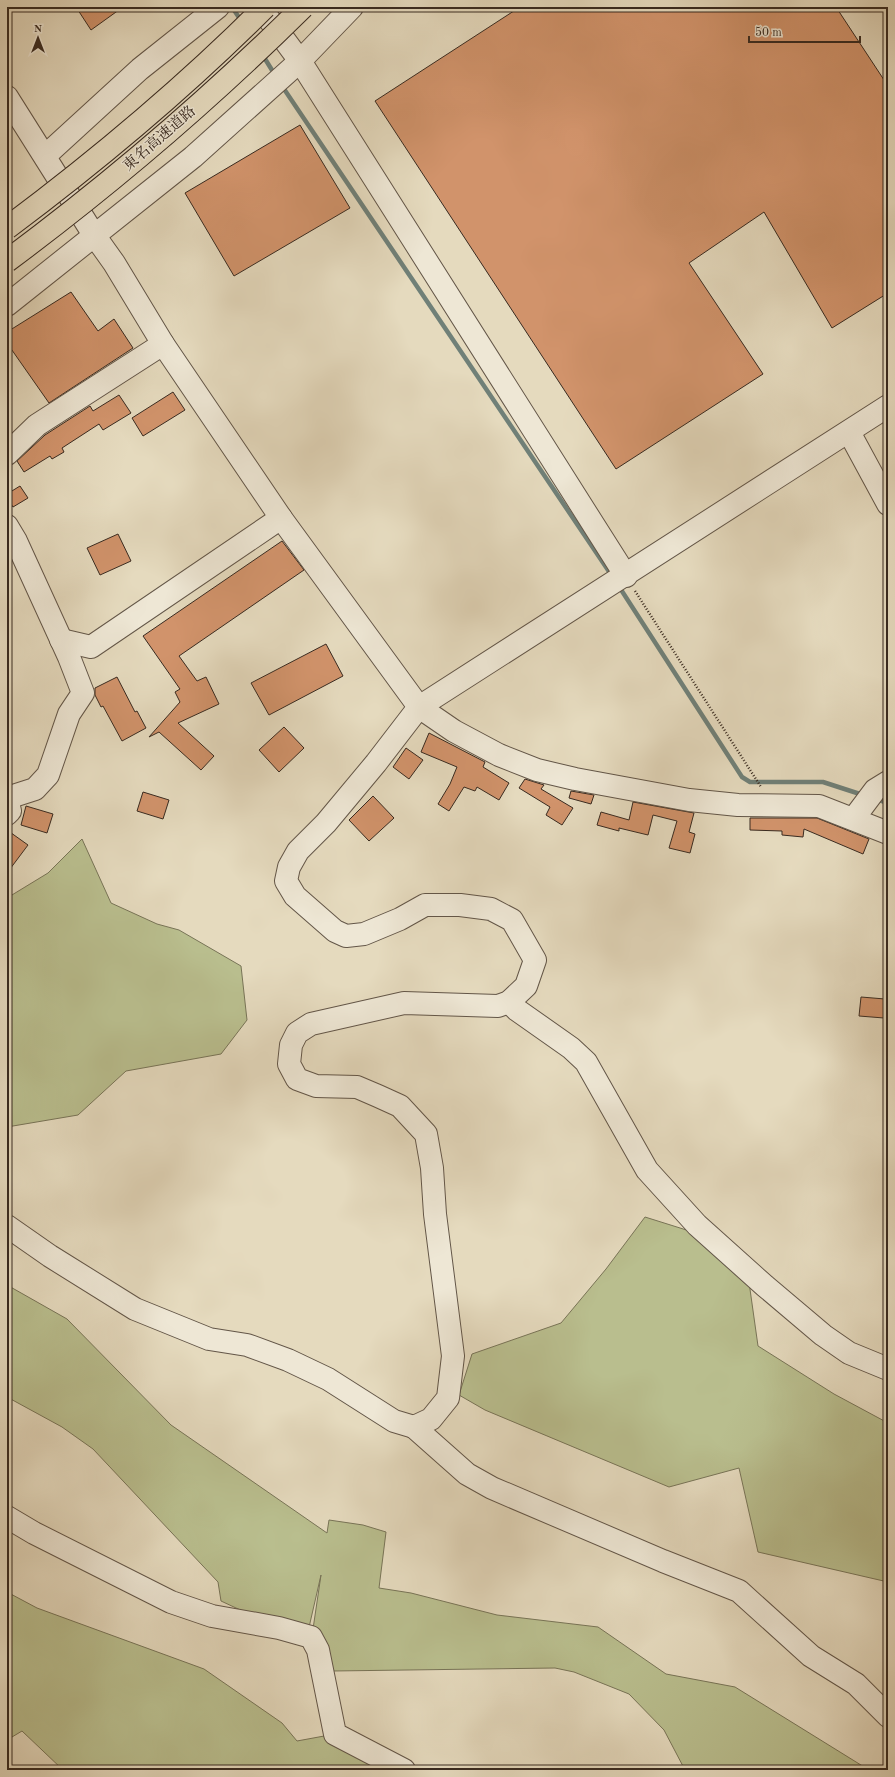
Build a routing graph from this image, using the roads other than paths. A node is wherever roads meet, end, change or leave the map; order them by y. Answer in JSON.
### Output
{"nodes":[{"id":1,"x":218,"y":7,"type":"edge"},
{"id":2,"x":260,"y":7,"type":"edge"},
{"id":3,"x":265,"y":7,"type":"edge"},
{"id":4,"x":303,"y":7,"type":"edge"},
{"id":5,"x":352,"y":7,"type":"edge"},
{"id":6,"x":286,"y":74,"type":"junction"},
{"id":7,"x":7,"y":97,"type":"edge"},
{"id":8,"x":45,"y":156,"type":"junction"},
{"id":9,"x":7,"y":228,"type":"edge"},
{"id":10,"x":94,"y":236,"type":"junction"},
{"id":11,"x":7,"y":261,"type":"edge"},
{"id":12,"x":7,"y":305,"type":"edge"},
{"id":13,"x":164,"y":344,"type":"junction"},
{"id":14,"x":888,"y":406,"type":"edge"},
{"id":15,"x":848,"y":432,"type":"junction"},
{"id":16,"x":7,"y":454,"type":"edge"},
{"id":17,"x":888,"y":504,"type":"edge"},
{"id":18,"x":281,"y":518,"type":"junction"},
{"id":19,"x":7,"y":526,"type":"edge"},
{"id":20,"x":619,"y":580,"type":"junction"},
{"id":21,"x":61,"y":640,"type":"junction"},
{"id":22,"x":419,"y":707,"type":"junction"},
{"id":23,"x":7,"y":798,"type":"edge"},
{"id":24,"x":868,"y":801,"type":"edge"},
{"id":25,"x":7,"y":814,"type":"edge"},
{"id":26,"x":888,"y":833,"type":"edge"},
{"id":27,"x":509,"y":1002,"type":"junction"},
{"id":28,"x":7,"y":1226,"type":"edge"},
{"id":29,"x":888,"y":1369,"type":"edge"},
{"id":30,"x":414,"y":1427,"type":"junction"},
{"id":31,"x":7,"y":1517,"type":"edge"},
{"id":32,"x":888,"y":1716,"type":"edge"},
{"id":33,"x":404,"y":1770,"type":"edge"}],
"edges":[{"from":1,"to":8,"type":"street"},
{"from":2,"to":6,"type":"street"},
{"from":3,"to":9,"type":"highway","name":"東名高速道路","bridge":true},
{"from":4,"to":11,"type":"highway","name":"東名高速道路","bridge":true},
{"from":5,"to":6,"type":"street"},
{"from":6,"to":10,"type":"street"},
{"from":6,"to":20,"type":"street"},
{"from":7,"to":8,"type":"street"},
{"from":8,"to":10,"type":"street"},
{"from":10,"to":12,"type":"street"},
{"from":10,"to":13,"type":"street"},
{"from":13,"to":16,"type":"street"},
{"from":13,"to":18,"type":"street"},
{"from":14,"to":15,"type":"street"},
{"from":15,"to":17,"type":"street"},
{"from":15,"to":20,"type":"street"},
{"from":18,"to":21,"type":"street"},
{"from":18,"to":22,"type":"street"},
{"from":19,"to":21,"type":"street"},
{"from":20,"to":22,"type":"street"},
{"from":21,"to":23,"type":"street"},
{"from":22,"to":24,"type":"street"},
{"from":22,"to":27,"type":"street"},
{"from":23,"to":25,"type":"street"},
{"from":24,"to":26,"type":"street"},
{"from":27,"to":29,"type":"street"},
{"from":27,"to":30,"type":"street"},
{"from":28,"to":30,"type":"street"},
{"from":30,"to":32,"type":"street"},
{"from":31,"to":33,"type":"street"}]}
